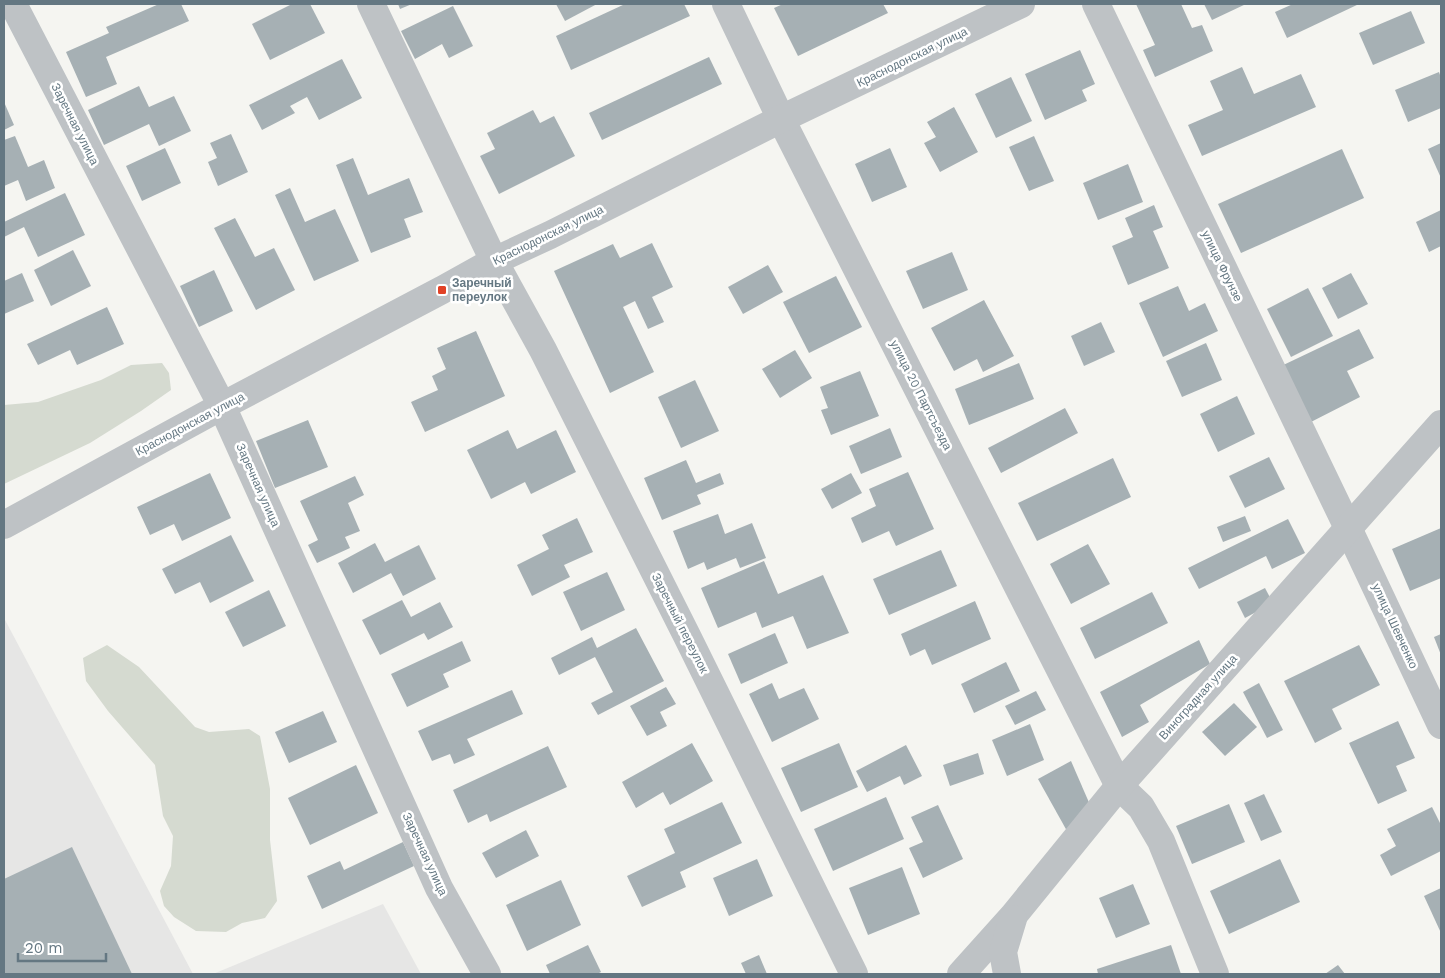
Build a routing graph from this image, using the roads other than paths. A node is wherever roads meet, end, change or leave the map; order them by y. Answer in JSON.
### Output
{"nodes":[{"id":1,"x":13,"y":4,"type":"edge"},
{"id":2,"x":371,"y":4,"type":"edge"},
{"id":3,"x":726,"y":4,"type":"edge"},
{"id":4,"x":1021,"y":4,"type":"edge"},
{"id":5,"x":1096,"y":4,"type":"edge"},
{"id":6,"x":781,"y":119,"type":"junction"},
{"id":7,"x":494,"y":261,"type":"junction"},
{"id":8,"x":222,"y":406,"type":"junction"},
{"id":9,"x":1441,"y":424,"type":"edge"},
{"id":10,"x":4,"y":525,"type":"edge"},
{"id":11,"x":1348,"y":528,"type":"junction"},
{"id":12,"x":1441,"y":725,"type":"edge"},
{"id":13,"x":1119,"y":786,"type":"junction"},
{"id":14,"x":1014,"y":915,"type":"junction"},
{"id":15,"x":487,"y":974,"type":"edge"},
{"id":16,"x":854,"y":974,"type":"edge"},
{"id":17,"x":962,"y":974,"type":"edge"},
{"id":18,"x":1007,"y":974,"type":"edge"},
{"id":19,"x":1215,"y":974,"type":"edge"}],
"edges":[{"from":1,"to":8,"type":"street","name":"Заречная улица"},
{"from":2,"to":7,"type":"street","name":"Заречный переулок"},
{"from":3,"to":6,"type":"street","name":"улица 20 Партсъезда"},
{"from":4,"to":6,"type":"street","name":"Краснодонская улица"},
{"from":5,"to":11,"type":"street","name":"улица Фрунзе"},
{"from":6,"to":7,"type":"street","name":"Краснодонская улица"},
{"from":6,"to":13,"type":"street","name":"улица 20 Партсъезда"},
{"from":7,"to":8,"type":"street","name":"Краснодонская улица"},
{"from":7,"to":16,"type":"street","name":"Заречный переулок"},
{"from":8,"to":10,"type":"street","name":"Краснодонская улица"},
{"from":8,"to":15,"type":"street","name":"Заречная улица"},
{"from":9,"to":11,"type":"street","name":"Виноградная улица"},
{"from":11,"to":12,"type":"street","name":"улица Шевченко"},
{"from":11,"to":13,"type":"street","name":"Виноградная улица"},
{"from":13,"to":14,"type":"street","name":"Виноградная улица"},
{"from":13,"to":19,"type":"street"},
{"from":14,"to":17,"type":"street","name":"Виноградная улица"},
{"from":14,"to":18,"type":"street"}]}
